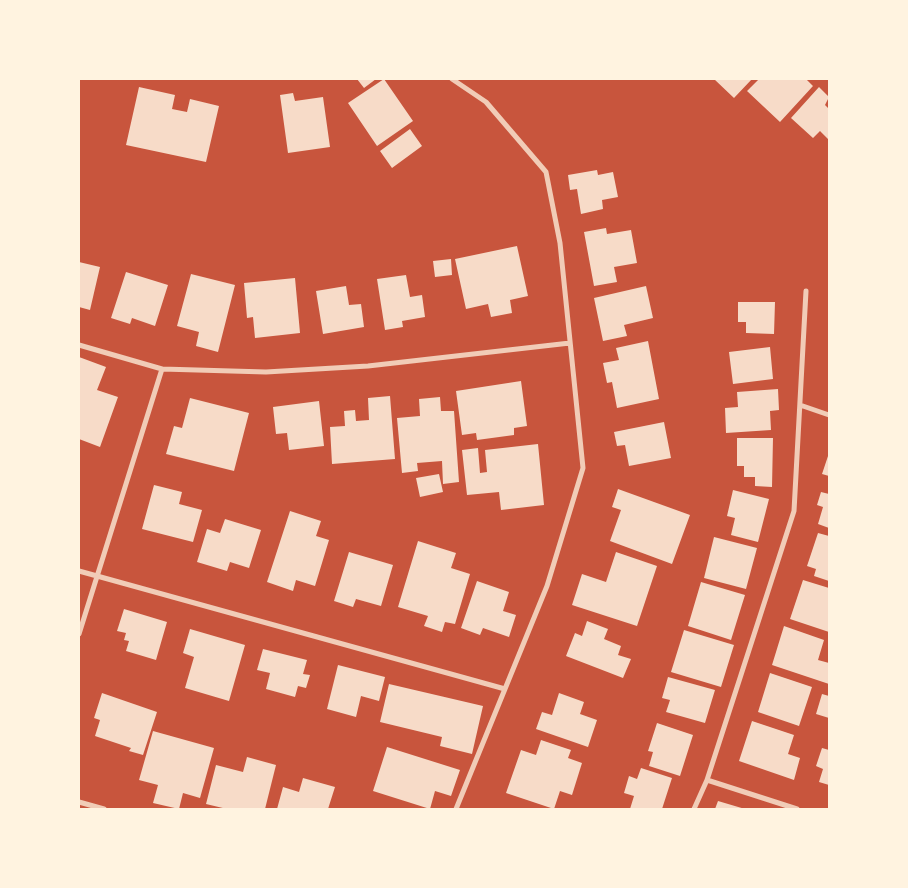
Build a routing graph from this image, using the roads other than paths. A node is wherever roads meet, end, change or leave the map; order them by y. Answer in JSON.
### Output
{"nodes":[{"id":1,"x":452,"y":79,"type":"edge"},
{"id":2,"x":806,"y":292,"type":"dead end"},
{"id":3,"x":570,"y":343,"type":"junction"},
{"id":4,"x":79,"y":345,"type":"edge"},
{"id":5,"x":162,"y":369,"type":"junction"},
{"id":6,"x":800,"y":406,"type":"junction"},
{"id":7,"x":829,"y":415,"type":"edge"},
{"id":8,"x":79,"y":571,"type":"edge"},
{"id":9,"x":97,"y":576,"type":"junction"},
{"id":10,"x":79,"y":634,"type":"edge"},
{"id":11,"x":505,"y":689,"type":"junction"},
{"id":12,"x":707,"y":780,"type":"junction"},
{"id":13,"x":79,"y":802,"type":"edge"},
{"id":14,"x":104,"y":809,"type":"edge"},
{"id":15,"x":456,"y":809,"type":"edge"},
{"id":16,"x":694,"y":809,"type":"edge"},
{"id":17,"x":797,"y":809,"type":"edge"}],
"edges":[{"from":1,"to":3,"type":"street"},
{"from":2,"to":6,"type":"street"},
{"from":3,"to":5,"type":"street"},
{"from":3,"to":11,"type":"street"},
{"from":4,"to":5,"type":"street"},
{"from":5,"to":9,"type":"street"},
{"from":6,"to":7,"type":"street"},
{"from":6,"to":12,"type":"street"},
{"from":8,"to":9,"type":"street"},
{"from":9,"to":10,"type":"street"},
{"from":9,"to":11,"type":"street"},
{"from":11,"to":15,"type":"street"},
{"from":12,"to":16,"type":"street"},
{"from":12,"to":17,"type":"street"},
{"from":13,"to":14,"type":"street"}]}
